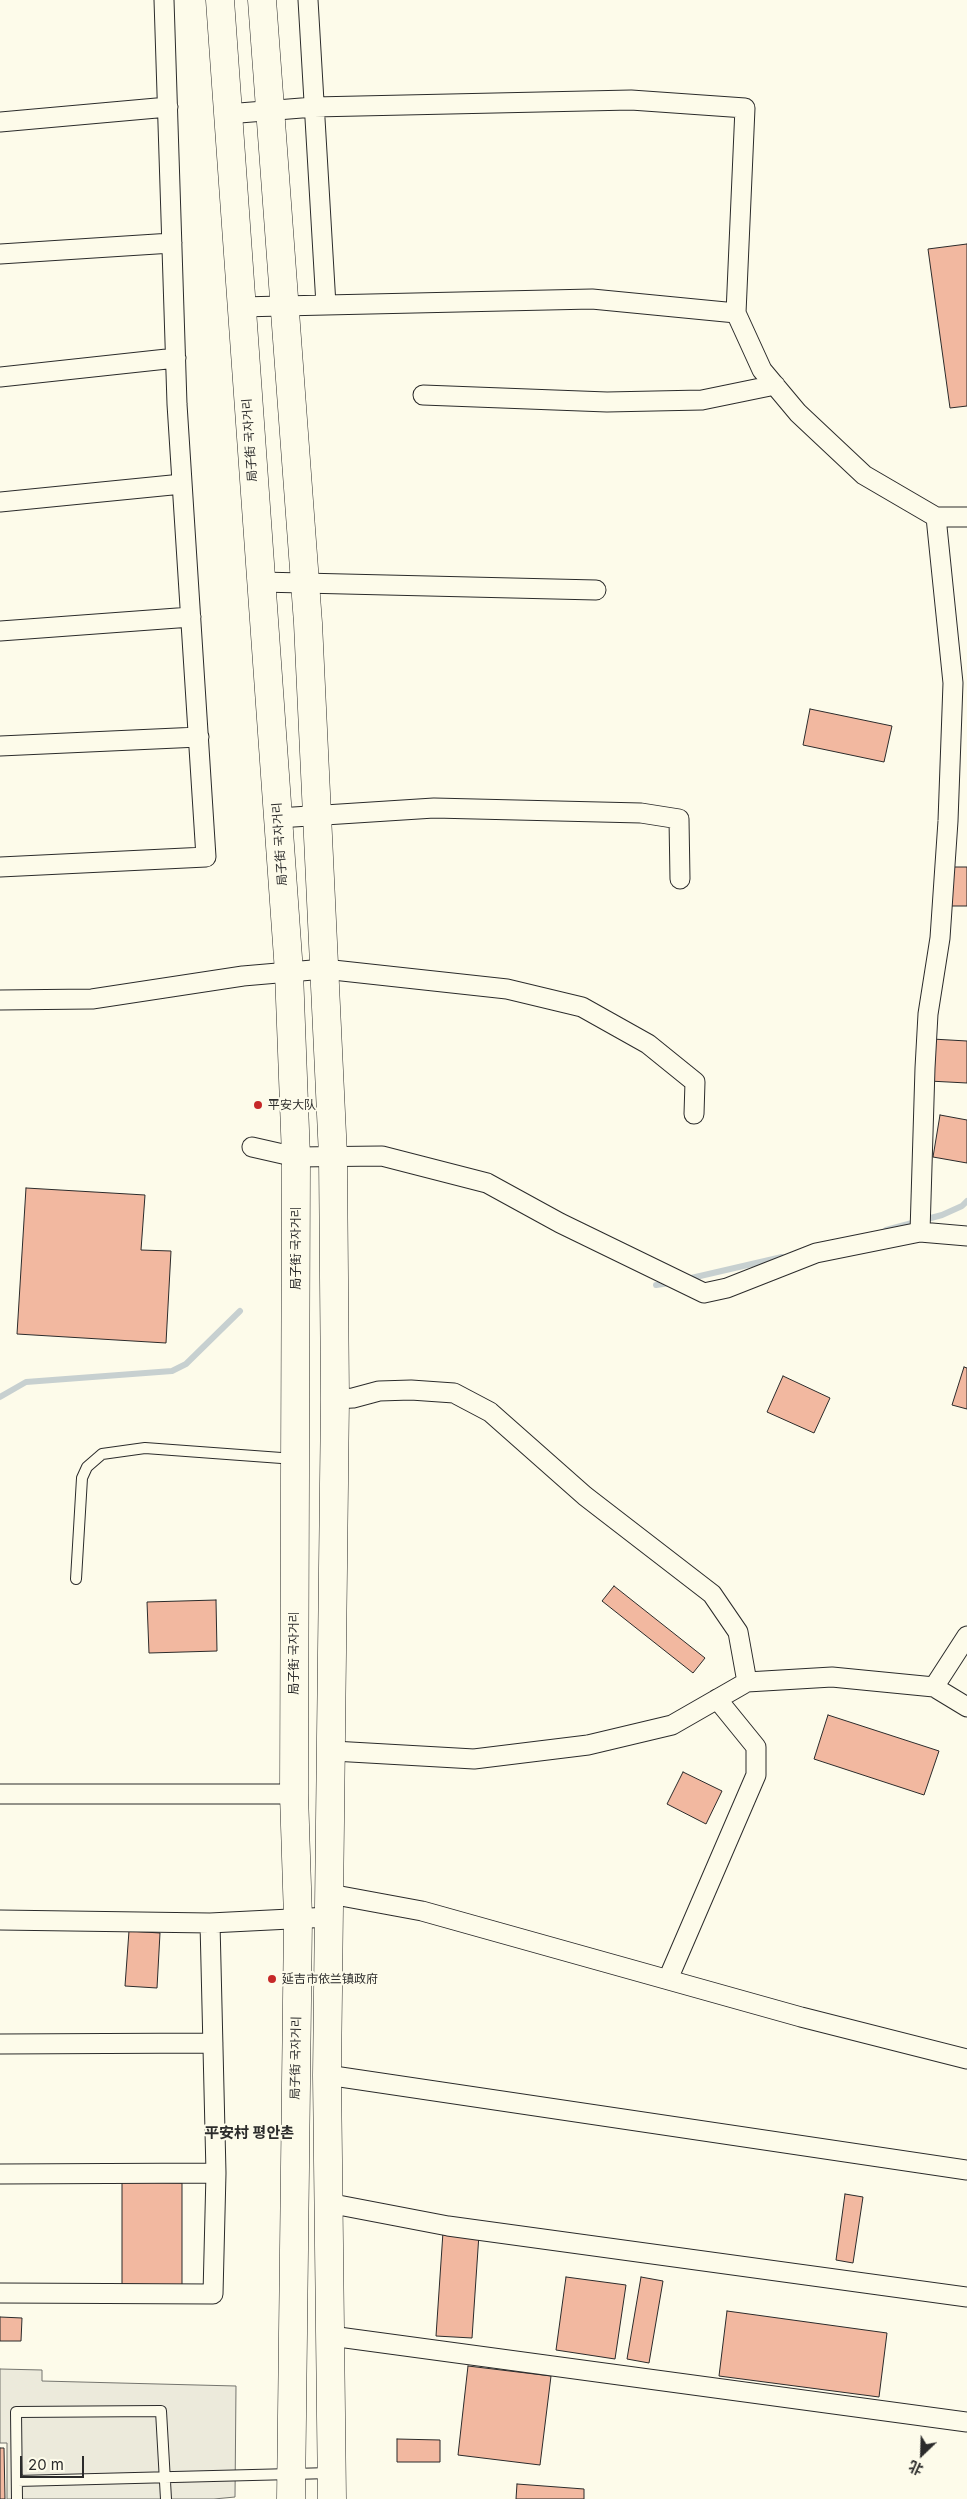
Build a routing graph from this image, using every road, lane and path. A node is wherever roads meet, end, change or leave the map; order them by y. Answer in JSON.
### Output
{"nodes":[{"id":1,"x":164,"y":0,"type":"edge"},
{"id":2,"x":220,"y":0,"type":"edge"},
{"id":3,"x":262,"y":0,"type":"edge"},
{"id":4,"x":308,"y":0,"type":"edge"},
{"id":5,"x":168,"y":107,"type":"junction"},
{"id":6,"x":314,"y":107,"type":"junction"},
{"id":7,"x":270,"y":111,"type":"junction"},
{"id":8,"x":227,"y":114,"type":"junction"},
{"id":9,"x":0,"y":122,"type":"edge"},
{"id":10,"x":172,"y":243,"type":"junction"},
{"id":11,"x":0,"y":254,"type":"edge"},
{"id":12,"x":284,"y":304,"type":"junction"},
{"id":13,"x":326,"y":304,"type":"junction"},
{"id":14,"x":240,"y":307,"type":"junction"},
{"id":15,"x":736,"y":313,"type":"junction"},
{"id":16,"x":176,"y":358,"type":"junction"},
{"id":17,"x":0,"y":377,"type":"edge"},
{"id":18,"x":774,"y":385,"type":"junction"},
{"id":19,"x":423,"y":395,"type":"dead end"},
{"id":20,"x":182,"y":484,"type":"junction"},
{"id":21,"x":0,"y":502,"type":"edge"},
{"id":22,"x":936,"y":516,"type":"junction"},
{"id":23,"x":967,"y":517,"type":"edge"},
{"id":24,"x":261,"y":582,"type":"junction"},
{"id":25,"x":305,"y":583,"type":"junction"},
{"id":26,"x":596,"y":590,"type":"dead end"},
{"id":27,"x":191,"y":617,"type":"junction"},
{"id":28,"x":0,"y":631,"type":"edge"},
{"id":29,"x":199,"y":737,"type":"junction"},
{"id":30,"x":0,"y":746,"type":"edge"},
{"id":31,"x":317,"y":814,"type":"junction"},
{"id":32,"x":278,"y":818,"type":"junction"},
{"id":33,"x":0,"y":867,"type":"edge"},
{"id":34,"x":680,"y":879,"type":"dead end"},
{"id":35,"x":324,"y":969,"type":"junction"},
{"id":36,"x":289,"y":972,"type":"junction"},
{"id":37,"x":0,"y":1000,"type":"edge"},
{"id":38,"x":694,"y":1114,"type":"dead end"},
{"id":39,"x":252,"y":1147,"type":"dead end"},
{"id":40,"x":333,"y":1156,"type":"junction"},
{"id":41,"x":296,"y":1157,"type":"junction"},
{"id":42,"x":920,"y":1222,"type":"junction"},
{"id":43,"x":967,"y":1236,"type":"edge"},
{"id":44,"x":335,"y":1399,"type":"junction"},
{"id":45,"x":296,"y":1459,"type":"junction"},
{"id":46,"x":76,"y":1579,"type":"dead end"},
{"id":47,"x":967,"y":1636,"type":"edge"},
{"id":48,"x":747,"y":1682,"type":"junction"},
{"id":49,"x":934,"y":1687,"type":"junction"},
{"id":50,"x":717,"y":1699,"type":"junction"},
{"id":51,"x":967,"y":1707,"type":"edge"},
{"id":52,"x":333,"y":1751,"type":"junction"},
{"id":53,"x":0,"y":1794,"type":"edge"},
{"id":54,"x":294,"y":1794,"type":"junction"},
{"id":55,"x":330,"y":1906,"type":"junction"},
{"id":56,"x":298,"y":1918,"type":"junction"},
{"id":57,"x":0,"y":1920,"type":"edge"},
{"id":58,"x":210,"y":1924,"type":"junction"},
{"id":59,"x":668,"y":1980,"type":"junction"},
{"id":60,"x":213,"y":2043,"type":"junction"},
{"id":61,"x":0,"y":2044,"type":"edge"},
{"id":62,"x":967,"y":2059,"type":"edge"},
{"id":63,"x":327,"y":2075,"type":"junction"},
{"id":64,"x":967,"y":2170,"type":"edge"},
{"id":65,"x":216,"y":2173,"type":"junction"},
{"id":66,"x":0,"y":2174,"type":"edge"},
{"id":67,"x":328,"y":2203,"type":"junction"},
{"id":68,"x":0,"y":2293,"type":"edge"},
{"id":69,"x":967,"y":2296,"type":"edge"},
{"id":70,"x":331,"y":2336,"type":"junction"},
{"id":71,"x":967,"y":2422,"type":"edge"},
{"id":72,"x":163,"y":2477,"type":"junction"},
{"id":73,"x":17,"y":2481,"type":"junction"},
{"id":74,"x":291,"y":2486,"type":"edge"},
{"id":75,"x":332,"y":2486,"type":"edge"},
{"id":76,"x":17,"y":2499,"type":"edge"},
{"id":77,"x":166,"y":2499,"type":"edge"}],
"edges":[{"from":1,"to":5,"type":"street"},
{"from":2,"to":8,"type":"main road","name":"局子街 국자거리"},
{"from":3,"to":7,"type":"main road"},
{"from":4,"to":6,"type":"street"},
{"from":5,"to":9,"type":"street"},
{"from":5,"to":10,"type":"street"},
{"from":6,"to":7,"type":"street"},
{"from":6,"to":13,"type":"street"},
{"from":6,"to":15,"type":"street"},
{"from":7,"to":8,"type":"street"},
{"from":7,"to":12,"type":"main road"},
{"from":8,"to":14,"type":"main road","name":"局子街 국자거리"},
{"from":10,"to":11,"type":"street"},
{"from":10,"to":16,"type":"street"},
{"from":12,"to":13,"type":"street"},
{"from":12,"to":14,"type":"street"},
{"from":12,"to":25,"type":"main road"},
{"from":13,"to":15,"type":"street"},
{"from":14,"to":24,"type":"main road","name":"局子街 국자거리"},
{"from":15,"to":18,"type":"street"},
{"from":16,"to":17,"type":"street"},
{"from":16,"to":20,"type":"street"},
{"from":18,"to":19,"type":"street"},
{"from":18,"to":22,"type":"street"},
{"from":20,"to":21,"type":"street"},
{"from":20,"to":27,"type":"street"},
{"from":22,"to":23,"type":"street"},
{"from":22,"to":42,"type":"street"},
{"from":24,"to":25,"type":"street"},
{"from":24,"to":32,"type":"main road","name":"局子街 국자거리"},
{"from":25,"to":26,"type":"street"},
{"from":25,"to":31,"type":"main road"},
{"from":27,"to":28,"type":"street"},
{"from":27,"to":29,"type":"street"},
{"from":29,"to":30,"type":"street"},
{"from":29,"to":33,"type":"street"},
{"from":31,"to":32,"type":"street"},
{"from":31,"to":34,"type":"street"},
{"from":31,"to":35,"type":"main road"},
{"from":32,"to":36,"type":"main road","name":"局子街 국자거리"},
{"from":35,"to":36,"type":"street"},
{"from":35,"to":38,"type":"street"},
{"from":35,"to":40,"type":"main road"},
{"from":36,"to":37,"type":"street"},
{"from":36,"to":41,"type":"main road","name":"局子街 국자거리"},
{"from":39,"to":41,"type":"street"},
{"from":40,"to":41,"type":"street"},
{"from":40,"to":42,"type":"street"},
{"from":40,"to":44,"type":"main road"},
{"from":41,"to":45,"type":"main road","name":"局子街 국자거리"},
{"from":42,"to":43,"type":"street"},
{"from":44,"to":48,"type":"street"},
{"from":44,"to":52,"type":"main road"},
{"from":45,"to":46,"type":"lane"},
{"from":45,"to":54,"type":"main road","name":"局子街 국자거리"},
{"from":47,"to":49,"type":"street"},
{"from":48,"to":49,"type":"street"},
{"from":48,"to":50,"type":"street"},
{"from":49,"to":51,"type":"street"},
{"from":50,"to":52,"type":"street"},
{"from":50,"to":59,"type":"street"},
{"from":52,"to":55,"type":"main road"},
{"from":53,"to":54,"type":"street"},
{"from":54,"to":56,"type":"main road","name":"局子街 국자거리"},
{"from":55,"to":56,"type":"street"},
{"from":55,"to":59,"type":"street"},
{"from":55,"to":63,"type":"main road"},
{"from":56,"to":58,"type":"street"},
{"from":56,"to":74,"type":"main road","name":"局子街 국자거리"},
{"from":57,"to":58,"type":"street"},
{"from":58,"to":60,"type":"street"},
{"from":59,"to":62,"type":"street"},
{"from":60,"to":61,"type":"street"},
{"from":60,"to":65,"type":"street"},
{"from":63,"to":64,"type":"street"},
{"from":63,"to":67,"type":"main road"},
{"from":65,"to":66,"type":"street"},
{"from":65,"to":68,"type":"street"},
{"from":67,"to":69,"type":"street"},
{"from":67,"to":70,"type":"main road"},
{"from":70,"to":71,"type":"street"},
{"from":70,"to":75,"type":"main road"},
{"from":72,"to":73,"type":"lane"},
{"from":72,"to":73,"type":"lane"},
{"from":72,"to":74,"type":"lane"},
{"from":72,"to":77,"type":"lane"},
{"from":73,"to":76,"type":"lane"},
{"from":74,"to":75,"type":"lane"}]}
